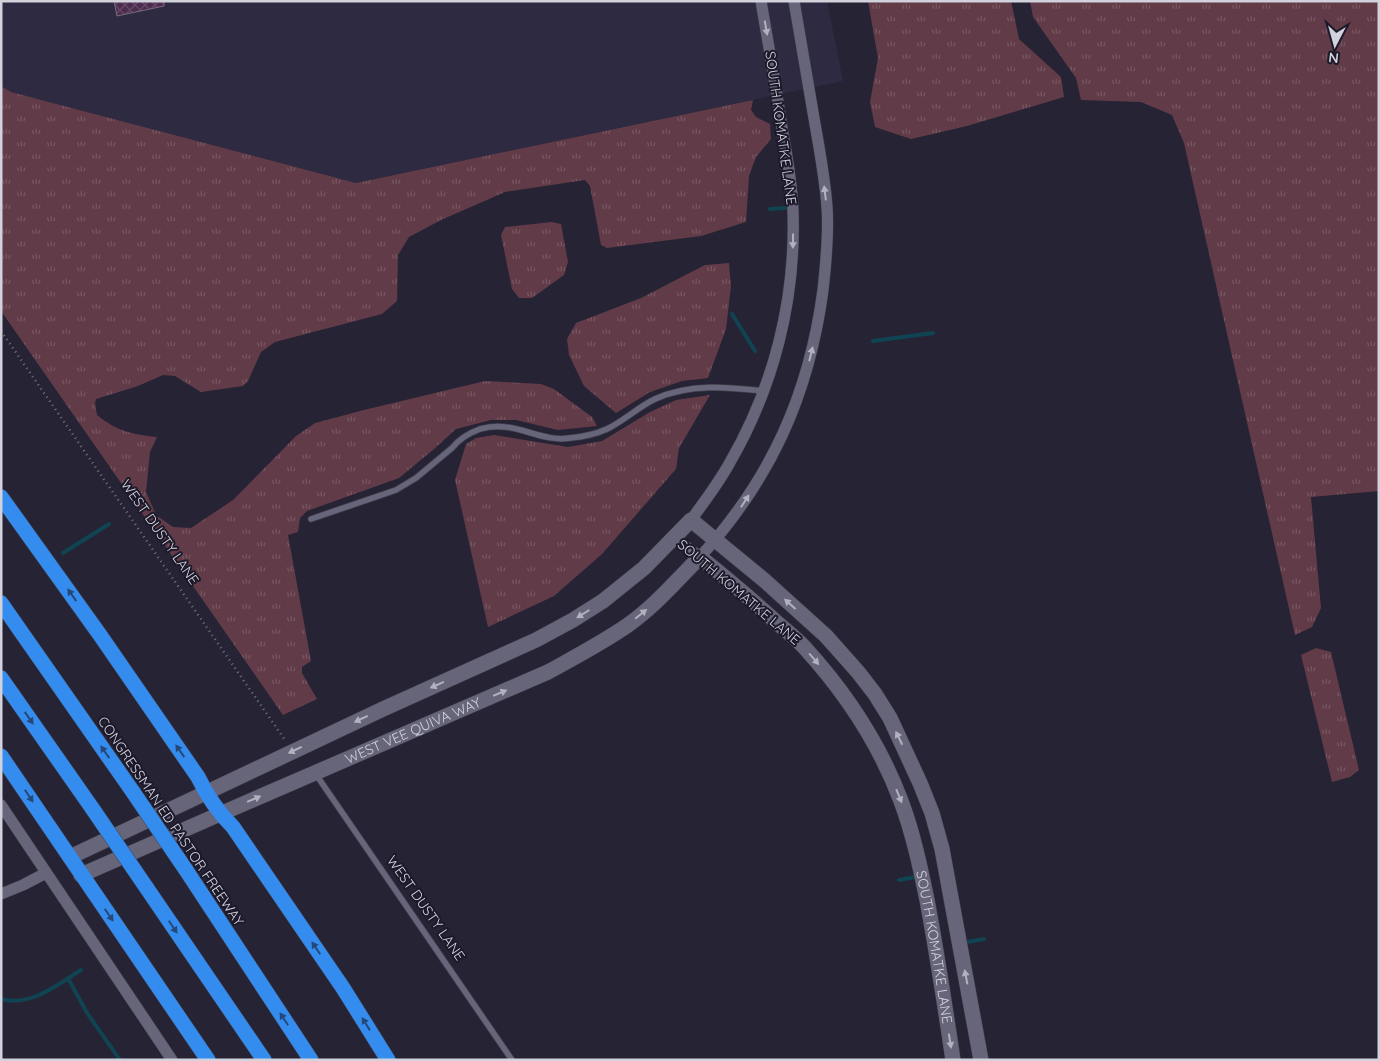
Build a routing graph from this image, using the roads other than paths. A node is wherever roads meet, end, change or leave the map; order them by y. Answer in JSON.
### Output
{"nodes":[{"id":1,"x":761,"y":1,"type":"edge"},
{"id":2,"x":794,"y":1,"type":"edge"},
{"id":3,"x":764,"y":391,"type":"junction"},
{"id":4,"x":1,"y":498,"type":"edge"},
{"id":5,"x":311,"y":519,"type":"dead end"},
{"id":6,"x":691,"y":520,"type":"junction"},
{"id":7,"x":674,"y":538,"type":"junction"},
{"id":8,"x":715,"y":540,"type":"junction"},
{"id":9,"x":700,"y":557,"type":"junction"},
{"id":10,"x":1,"y":603,"type":"edge"},
{"id":11,"x":1,"y":678,"type":"edge"},
{"id":12,"x":1,"y":756,"type":"edge"},
{"id":13,"x":315,"y":773,"type":"junction"},
{"id":14,"x":206,"y":792,"type":"junction"},
{"id":15,"x":1,"y":805,"type":"edge"},
{"id":16,"x":220,"y":814,"type":"junction"},
{"id":17,"x":70,"y":857,"type":"junction"},
{"id":18,"x":46,"y":873,"type":"junction"},
{"id":19,"x":81,"y":875,"type":"junction"},
{"id":20,"x":1,"y":894,"type":"edge"},
{"id":21,"x":172,"y":1060,"type":"edge"},
{"id":22,"x":208,"y":1060,"type":"edge"},
{"id":23,"x":264,"y":1060,"type":"edge"},
{"id":24,"x":311,"y":1060,"type":"edge"},
{"id":25,"x":388,"y":1060,"type":"edge"},
{"id":26,"x":512,"y":1060,"type":"edge"},
{"id":27,"x":953,"y":1060,"type":"edge"},
{"id":28,"x":981,"y":1060,"type":"edge"}],
"edges":[{"from":1,"to":3,"type":"street","name":"SOUTH KOMATKE LANE","one_way":true},
{"from":8,"to":2,"type":"street","name":"SOUTH KOMATKE LANE","one_way":true},
{"from":3,"to":5,"type":"lane"},
{"from":3,"to":6,"type":"street","name":"SOUTH KOMATKE LANE"},
{"from":14,"to":4,"type":"highway","one_way":true},
{"from":6,"to":7,"type":"street","name":"SOUTH KOMATKE LANE"},
{"from":6,"to":8,"type":"street"},
{"from":7,"to":9,"type":"street","name":"SOUTH KOMATKE LANE"},
{"from":7,"to":14,"type":"street","one_way":true},
{"from":8,"to":9,"type":"street","name":"WEST VEE QUIVA WAY"},
{"from":28,"to":8,"type":"street","name":"SOUTH KOMATKE LANE","one_way":true},
{"from":13,"to":9,"type":"street","name":"WEST VEE QUIVA WAY","one_way":true},
{"from":9,"to":27,"type":"street","name":"SOUTH KOMATKE LANE","one_way":true},
{"from":24,"to":10,"type":"highway","name":"CONGRESSMAN ED PASTOR FREEWAY","one_way":true,"bridge":true},
{"from":11,"to":23,"type":"highway","one_way":true,"bridge":true},
{"from":12,"to":17,"type":"highway","one_way":true},
{"from":16,"to":13,"type":"street","name":"WEST VEE QUIVA WAY","one_way":true},
{"from":13,"to":26,"type":"lane","name":"WEST DUSTY LANE"},
{"from":14,"to":16,"type":"highway"},
{"from":14,"to":17,"type":"street"},
{"from":15,"to":18,"type":"street"},
{"from":16,"to":19,"type":"street","name":"WEST VEE QUIVA WAY"},
{"from":25,"to":16,"type":"highway","one_way":true},
{"from":17,"to":19,"type":"highway"},
{"from":18,"to":20,"type":"street"},
{"from":18,"to":21,"type":"street"},
{"from":19,"to":22,"type":"highway","one_way":true}]}
